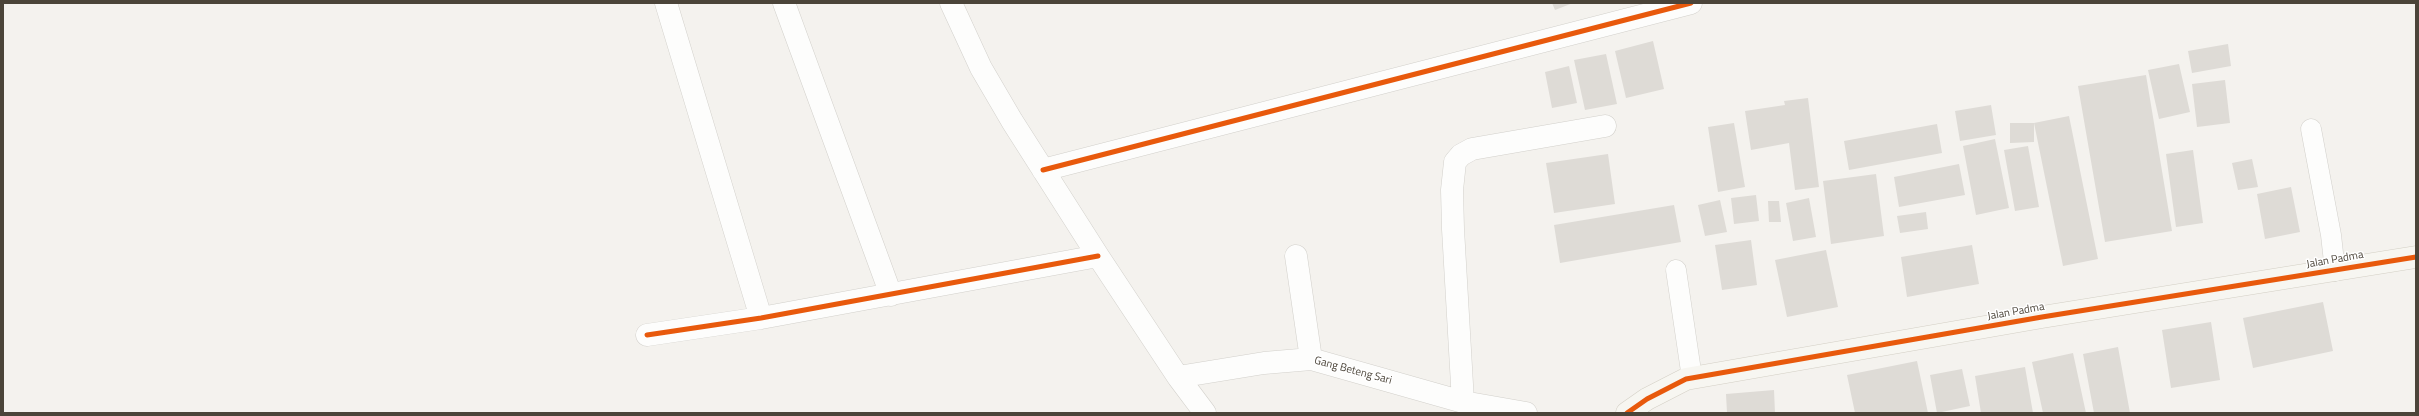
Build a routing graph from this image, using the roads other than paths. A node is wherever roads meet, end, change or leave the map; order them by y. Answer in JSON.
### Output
{"nodes":[{"id":1,"x":666,"y":3,"type":"edge"},
{"id":2,"x":784,"y":3,"type":"edge"},
{"id":3,"x":951,"y":3,"type":"edge"},
{"id":4,"x":1691,"y":3,"type":"edge"},
{"id":5,"x":1605,"y":126,"type":"dead end"},
{"id":6,"x":2311,"y":129,"type":"dead end"},
{"id":7,"x":1043,"y":170,"type":"junction"},
{"id":8,"x":1098,"y":256,"type":"junction"},
{"id":9,"x":1296,"y":256,"type":"dead end"},
{"id":10,"x":2416,"y":257,"type":"edge"},
{"id":11,"x":1676,"y":270,"type":"dead end"},
{"id":12,"x":2335,"y":271,"type":"junction"},
{"id":13,"x":891,"y":295,"type":"junction"},
{"id":14,"x":761,"y":318,"type":"junction"},
{"id":15,"x":647,"y":335,"type":"dead end"},
{"id":16,"x":1311,"y":359,"type":"junction"},
{"id":17,"x":1178,"y":377,"type":"junction"},
{"id":18,"x":1692,"y":378,"type":"junction"},
{"id":19,"x":1463,"y":402,"type":"junction"},
{"id":20,"x":1205,"y":413,"type":"edge"},
{"id":21,"x":1526,"y":413,"type":"edge"},
{"id":22,"x":1627,"y":413,"type":"edge"}],
"edges":[{"from":1,"to":14,"type":"street"},
{"from":2,"to":13,"type":"street"},
{"from":3,"to":7,"type":"street"},
{"from":4,"to":7,"type":"street"},
{"from":5,"to":19,"type":"street"},
{"from":6,"to":12,"type":"lane"},
{"from":7,"to":8,"type":"street"},
{"from":8,"to":13,"type":"street"},
{"from":8,"to":17,"type":"street"},
{"from":9,"to":16,"type":"street"},
{"from":10,"to":12,"type":"street","name":"Jalan Padma"},
{"from":11,"to":18,"type":"lane"},
{"from":12,"to":18,"type":"street","name":"Jalan Padma"},
{"from":13,"to":14,"type":"street"},
{"from":14,"to":15,"type":"street"},
{"from":16,"to":17,"type":"street","name":"Gang Beteng Sari"},
{"from":16,"to":19,"type":"street","name":"Gang Beteng Sari"},
{"from":17,"to":20,"type":"street"},
{"from":18,"to":22,"type":"street","name":"Jalan Padma"},
{"from":19,"to":21,"type":"street","name":"Gang Beteng Sari"}]}
